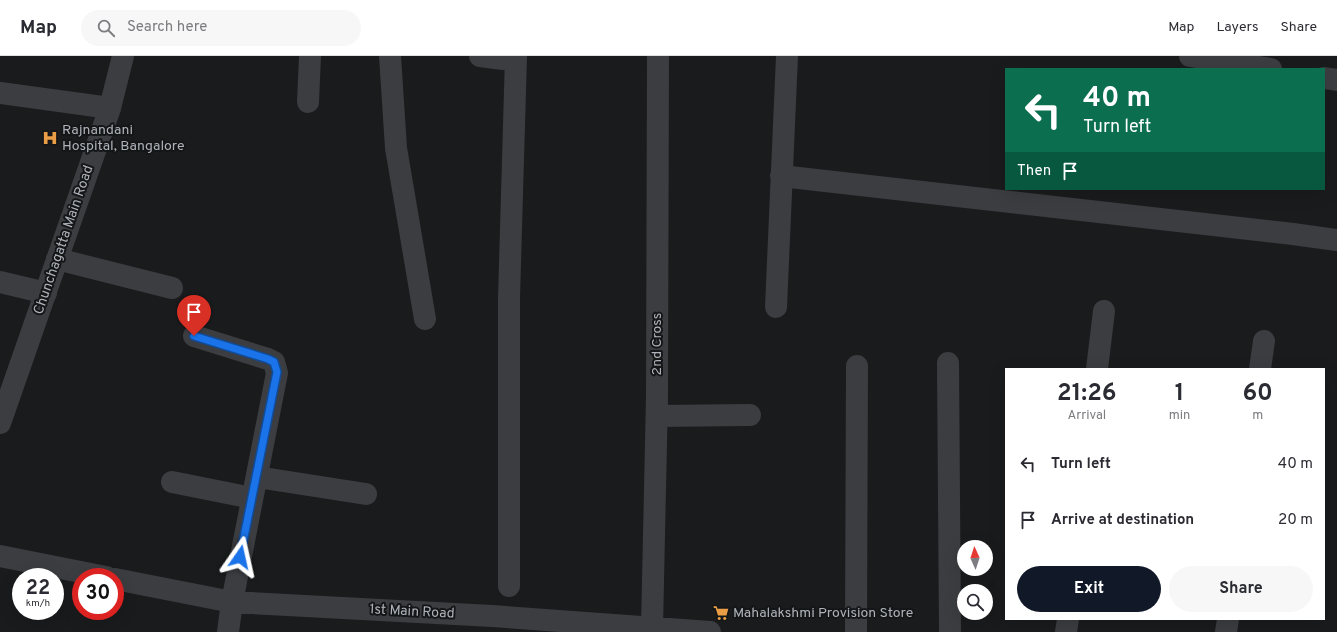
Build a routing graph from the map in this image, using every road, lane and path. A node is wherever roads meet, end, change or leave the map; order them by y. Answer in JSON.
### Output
{"nodes":[{"id":1,"x":123,"y":56,"type":"edge"},
{"id":2,"x":310,"y":56,"type":"edge"},
{"id":3,"x":390,"y":56,"type":"edge"},
{"id":4,"x":480,"y":56,"type":"edge"},
{"id":5,"x":514,"y":56,"type":"edge"},
{"id":6,"x":658,"y":56,"type":"edge"},
{"id":7,"x":787,"y":56,"type":"edge"},
{"id":8,"x":1190,"y":56,"type":"edge"},
{"id":9,"x":1265,"y":68,"type":"edge"},
{"id":10,"x":1325,"y":78,"type":"edge"},
{"id":11,"x":1337,"y":80,"type":"edge"},
{"id":12,"x":0,"y":93,"type":"edge"},
{"id":13,"x":308,"y":102,"type":"dead end"},
{"id":14,"x":110,"y":108,"type":"junction"},
{"id":15,"x":781,"y":176,"type":"junction"},
{"id":16,"x":1337,"y":240,"type":"edge"},
{"id":17,"x":57,"y":259,"type":"junction"},
{"id":18,"x":0,"y":282,"type":"edge"},
{"id":19,"x":172,"y":288,"type":"dead end"},
{"id":20,"x":46,"y":293,"type":"junction"},
{"id":21,"x":776,"y":307,"type":"dead end"},
{"id":22,"x":1104,"y":311,"type":"dead end"},
{"id":23,"x":424,"y":319,"type":"dead end"},
{"id":24,"x":194,"y":336,"type":"dead end"},
{"id":25,"x":1264,"y":341,"type":"dead end"},
{"id":26,"x":948,"y":363,"type":"dead end"},
{"id":27,"x":857,"y":366,"type":"dead end"},
{"id":28,"x":1097,"y":368,"type":"edge"},
{"id":29,"x":1260,"y":368,"type":"edge"},
{"id":30,"x":750,"y":415,"type":"dead end"},
{"id":31,"x":657,"y":416,"type":"junction"},
{"id":32,"x":0,"y":421,"type":"edge"},
{"id":33,"x":172,"y":482,"type":"dead end"},
{"id":34,"x":255,"y":487,"type":"junction"},
{"id":35,"x":366,"y":494,"type":"dead end"},
{"id":36,"x":0,"y":556,"type":"edge"},
{"id":37,"x":72,"y":570,"type":"edge"},
{"id":38,"x":124,"y":581,"type":"edge"},
{"id":39,"x":509,"y":586,"type":"dead end"},
{"id":40,"x":232,"y":602,"type":"junction"},
{"id":41,"x":1068,"y":620,"type":"edge"},
{"id":42,"x":1228,"y":620,"type":"edge"},
{"id":43,"x":653,"y":630,"type":"edge"},
{"id":44,"x":228,"y":632,"type":"edge"},
{"id":45,"x":710,"y":632,"type":"edge"},
{"id":46,"x":856,"y":632,"type":"edge"},
{"id":47,"x":950,"y":632,"type":"edge"},
{"id":48,"x":1066,"y":632,"type":"edge"},
{"id":49,"x":1226,"y":632,"type":"edge"}],
"edges":[{"from":1,"to":14,"type":"street","name":"Chunchagatta Main Road"},
{"from":2,"to":13,"type":"street"},
{"from":3,"to":23,"type":"street"},
{"from":4,"to":5,"type":"street"},
{"from":5,"to":39,"type":"street"},
{"from":6,"to":31,"type":"street","name":"2nd Cross"},
{"from":7,"to":15,"type":"street"},
{"from":8,"to":9,"type":"street"},
{"from":10,"to":11,"type":"street"},
{"from":12,"to":14,"type":"street"},
{"from":14,"to":17,"type":"street","name":"Chunchagatta Main Road"},
{"from":15,"to":16,"type":"street"},
{"from":15,"to":21,"type":"street"},
{"from":17,"to":19,"type":"street"},
{"from":17,"to":20,"type":"street","name":"Chunchagatta Main Road"},
{"from":18,"to":20,"type":"street"},
{"from":20,"to":32,"type":"street","name":"Chunchagatta Main Road"},
{"from":22,"to":28,"type":"street"},
{"from":24,"to":34,"type":"street"},
{"from":25,"to":29,"type":"street"},
{"from":26,"to":47,"type":"street"},
{"from":27,"to":46,"type":"street"},
{"from":30,"to":31,"type":"street"},
{"from":31,"to":43,"type":"street","name":"2nd Cross"},
{"from":33,"to":34,"type":"street"},
{"from":34,"to":35,"type":"street"},
{"from":34,"to":40,"type":"street"},
{"from":36,"to":37,"type":"street"},
{"from":38,"to":40,"type":"street","name":"1st Main Road"},
{"from":40,"to":43,"type":"street","name":"1st Main Road"},
{"from":40,"to":44,"type":"street"},
{"from":41,"to":48,"type":"street"},
{"from":42,"to":49,"type":"street"},
{"from":43,"to":45,"type":"street","name":"1st Main Road"}]}
